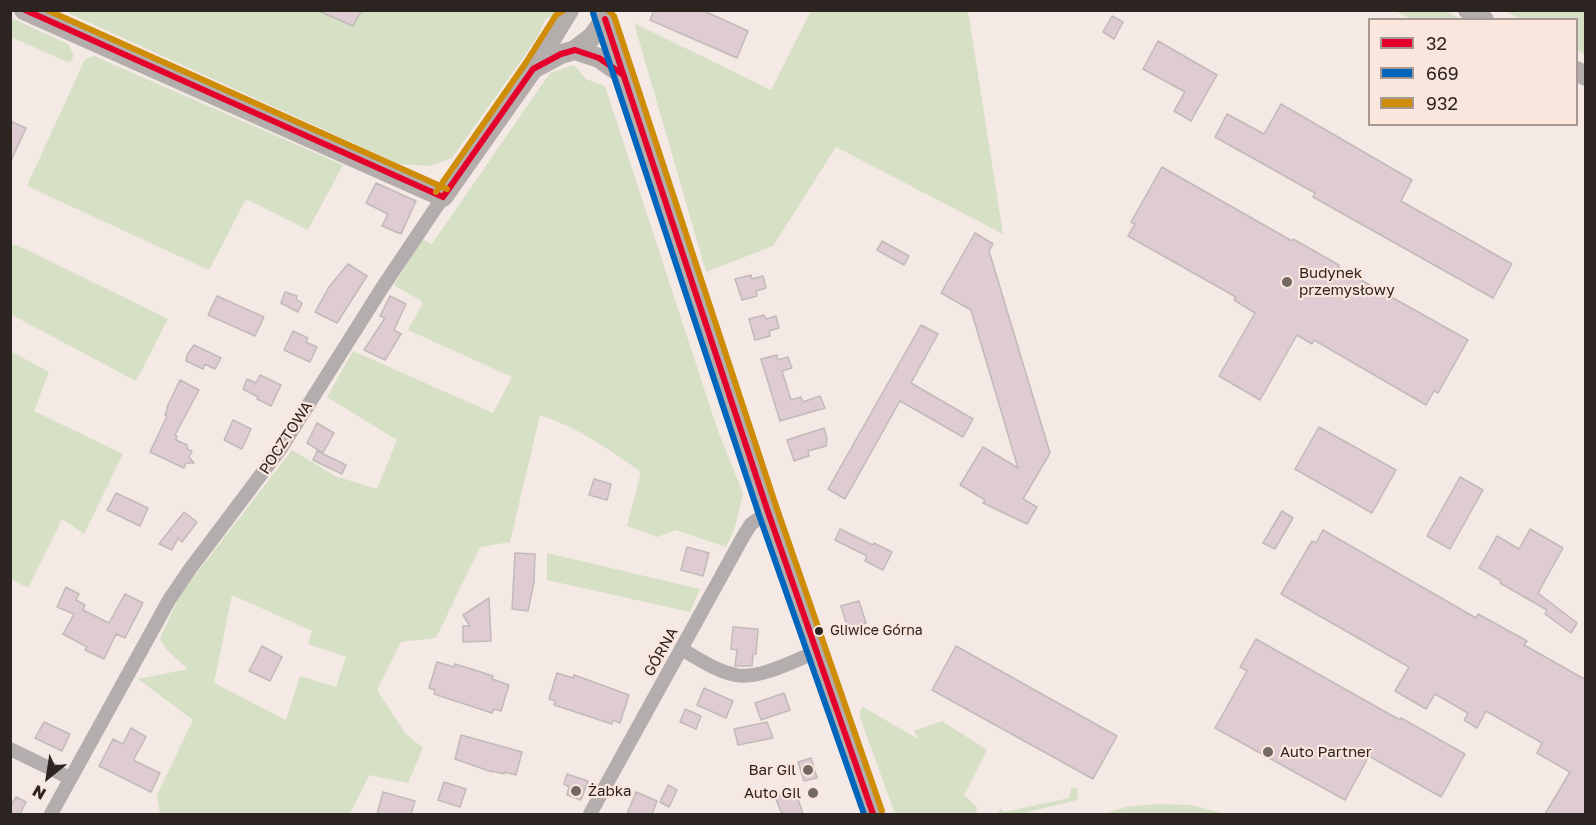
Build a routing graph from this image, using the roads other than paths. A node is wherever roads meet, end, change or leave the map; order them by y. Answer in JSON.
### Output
{"nodes":[{"id":1,"x":24,"y":10,"type":"edge"},
{"id":2,"x":1468,"y":10,"type":"edge"},
{"id":3,"x":566,"y":15,"type":"edge"},
{"id":4,"x":603,"y":15,"type":"edge"},
{"id":5,"x":1481,"y":18,"type":"edge"},
{"id":6,"x":575,"y":50,"type":"junction"},
{"id":7,"x":533,"y":69,"type":"junction"},
{"id":8,"x":622,"y":74,"type":"junction"},
{"id":9,"x":443,"y":197,"type":"junction"},
{"id":10,"x":768,"y":512,"type":"junction"},
{"id":11,"x":681,"y":649,"type":"junction"},
{"id":12,"x":816,"y":652,"type":"junction"},
{"id":13,"x":10,"y":749,"type":"edge"},
{"id":14,"x":70,"y":778,"type":"junction"},
{"id":15,"x":51,"y":814,"type":"edge"},
{"id":16,"x":590,"y":814,"type":"edge"},
{"id":17,"x":873,"y":814,"type":"edge"}],
"edges":[{"from":1,"to":9,"type":"street"},
{"from":2,"to":5,"type":"street"},
{"from":3,"to":4,"type":"street","name":"POCZTOWA"},
{"from":3,"to":7,"type":"street","name":"POCZTOWA"},
{"from":4,"to":6,"type":"street","name":"POCZTOWA"},
{"from":4,"to":8,"type":"street"},
{"from":6,"to":7,"type":"street","name":"POCZTOWA"},
{"from":6,"to":8,"type":"street"},
{"from":7,"to":9,"type":"street","name":"POCZTOWA"},
{"from":8,"to":10,"type":"street"},
{"from":9,"to":14,"type":"street","name":"POCZTOWA"},
{"from":10,"to":11,"type":"street","name":"GÓRNA"},
{"from":10,"to":12,"type":"street"},
{"from":11,"to":12,"type":"street"},
{"from":11,"to":16,"type":"street","name":"GÓRNA"},
{"from":12,"to":17,"type":"street"},
{"from":13,"to":14,"type":"street"},
{"from":14,"to":15,"type":"street","name":"POCZTOWA"}]}
